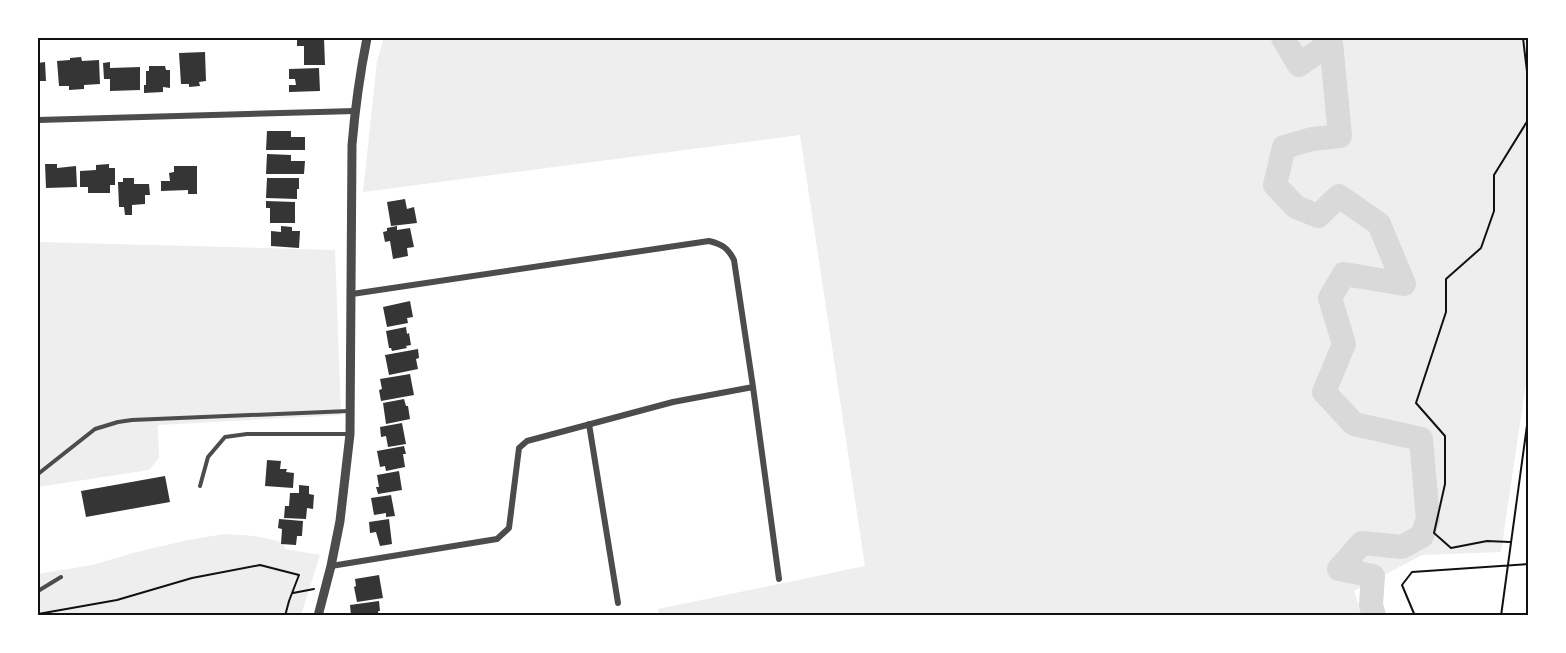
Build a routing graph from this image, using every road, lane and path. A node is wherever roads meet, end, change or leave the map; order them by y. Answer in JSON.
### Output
{"nodes":[{"id":1,"x":367,"y":38,"type":"edge"},
{"id":2,"x":1522,"y":38,"type":"edge"},
{"id":3,"x":1528,"y":80,"type":"edge"},
{"id":4,"x":355,"y":111,"type":"junction"},
{"id":5,"x":38,"y":120,"type":"edge"},
{"id":6,"x":1528,"y":120,"type":"edge"},
{"id":7,"x":352,"y":294,"type":"junction"},
{"id":8,"x":753,"y":387,"type":"junction"},
{"id":9,"x":350,"y":411,"type":"junction"},
{"id":10,"x":1528,"y":418,"type":"edge"},
{"id":11,"x":589,"y":424,"type":"junction"},
{"id":12,"x":350,"y":434,"type":"junction"},
{"id":13,"x":38,"y":474,"type":"edge"},
{"id":14,"x":200,"y":486,"type":"dead end"},
{"id":15,"x":1510,"y":542,"type":"junction"},
{"id":16,"x":1528,"y":564,"type":"edge"},
{"id":17,"x":1508,"y":565,"type":"junction"},
{"id":18,"x":332,"y":566,"type":"junction"},
{"id":19,"x":61,"y":577,"type":"dead end"},
{"id":20,"x":779,"y":579,"type":"dead end"},
{"id":21,"x":316,"y":588,"type":"dead end"},
{"id":22,"x":38,"y":591,"type":"edge"},
{"id":23,"x":292,"y":593,"type":"junction"},
{"id":24,"x":618,"y":603,"type":"dead end"},
{"id":25,"x":38,"y":614,"type":"edge"},
{"id":26,"x":285,"y":615,"type":"edge"},
{"id":27,"x":318,"y":615,"type":"edge"},
{"id":28,"x":1415,"y":615,"type":"edge"},
{"id":29,"x":1501,"y":615,"type":"edge"}],
"edges":[{"from":1,"to":4,"type":"street"},
{"from":2,"to":3,"type":"path"},
{"from":4,"to":5,"type":"street"},
{"from":4,"to":7,"type":"street"},
{"from":6,"to":15,"type":"path"},
{"from":7,"to":8,"type":"street"},
{"from":7,"to":9,"type":"street"},
{"from":8,"to":11,"type":"street"},
{"from":8,"to":20,"type":"street"},
{"from":9,"to":12,"type":"street"},
{"from":9,"to":13,"type":"lane"},
{"from":10,"to":15,"type":"path"},
{"from":11,"to":18,"type":"street"},
{"from":11,"to":24,"type":"street"},
{"from":12,"to":14,"type":"lane"},
{"from":12,"to":18,"type":"street"},
{"from":15,"to":17,"type":"path"},
{"from":16,"to":17,"type":"path"},
{"from":17,"to":28,"type":"path"},
{"from":17,"to":29,"type":"path"},
{"from":18,"to":27,"type":"street"},
{"from":19,"to":22,"type":"lane"},
{"from":21,"to":23,"type":"path"},
{"from":23,"to":25,"type":"path"},
{"from":23,"to":26,"type":"path"}]}
